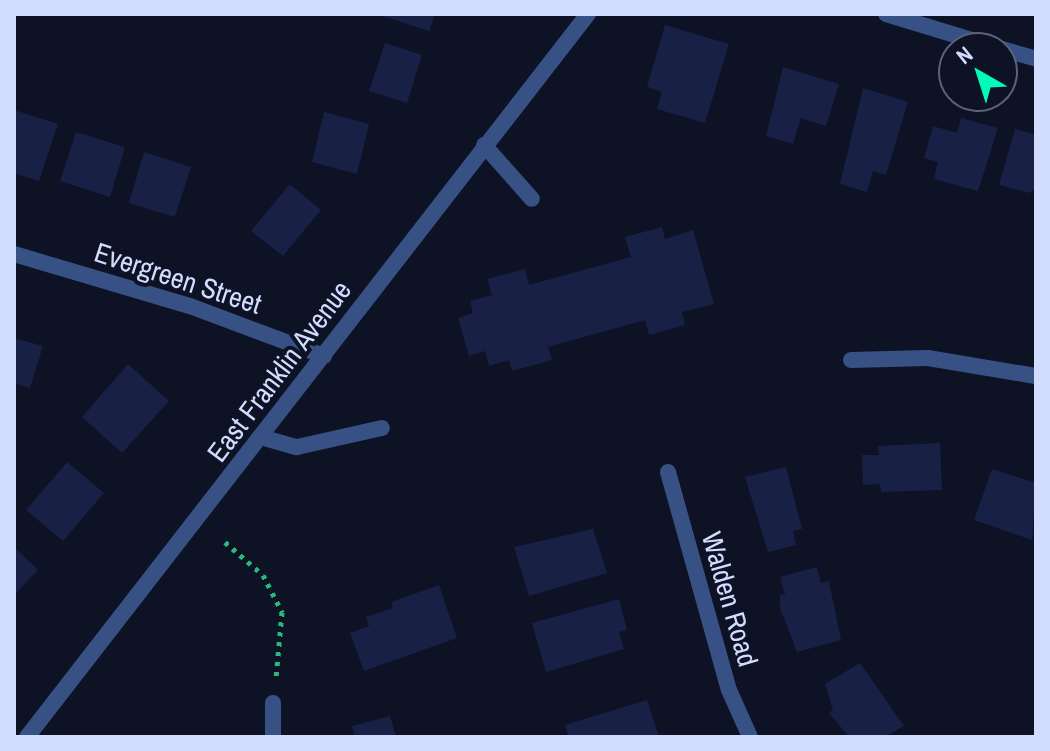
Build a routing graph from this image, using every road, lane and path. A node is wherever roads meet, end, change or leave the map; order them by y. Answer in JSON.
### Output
{"nodes":[{"id":1,"x":575,"y":14,"type":"edge"},
{"id":2,"x":588,"y":14,"type":"edge"},
{"id":3,"x":886,"y":14,"type":"edge"},
{"id":4,"x":946,"y":32,"type":"edge"},
{"id":5,"x":570,"y":35,"type":"junction"},
{"id":6,"x":484,"y":145,"type":"junction"},
{"id":7,"x":532,"y":199,"type":"dead end"},
{"id":8,"x":14,"y":254,"type":"edge"},
{"id":9,"x":324,"y":356,"type":"junction"},
{"id":10,"x":851,"y":360,"type":"dead end"},
{"id":11,"x":1036,"y":376,"type":"edge"},
{"id":12,"x":382,"y":428,"type":"dead end"},
{"id":13,"x":261,"y":437,"type":"junction"},
{"id":14,"x":668,"y":472,"type":"dead end"},
{"id":15,"x":225,"y":542,"type":"dead end"},
{"id":16,"x":273,"y":703,"type":"joint"},
{"id":17,"x":27,"y":737,"type":"edge"},
{"id":18,"x":273,"y":737,"type":"edge"},
{"id":19,"x":750,"y":737,"type":"edge"}],
"edges":[{"from":1,"to":5,"type":"street","name":"East Franklin Avenue"},
{"from":2,"to":5,"type":"street","name":"East Franklin Avenue"},
{"from":3,"to":4,"type":"street"},
{"from":5,"to":6,"type":"street","name":"East Franklin Avenue"},
{"from":6,"to":7,"type":"street"},
{"from":6,"to":9,"type":"street","name":"East Franklin Avenue"},
{"from":8,"to":9,"type":"street","name":"Evergreen Street"},
{"from":9,"to":13,"type":"street","name":"East Franklin Avenue"},
{"from":10,"to":11,"type":"street"},
{"from":12,"to":13,"type":"street"},
{"from":13,"to":17,"type":"street","name":"East Franklin Avenue"},
{"from":14,"to":19,"type":"street","name":"Walden Road"},
{"from":15,"to":16,"type":"path"},
{"from":16,"to":18,"type":"street"}]}
